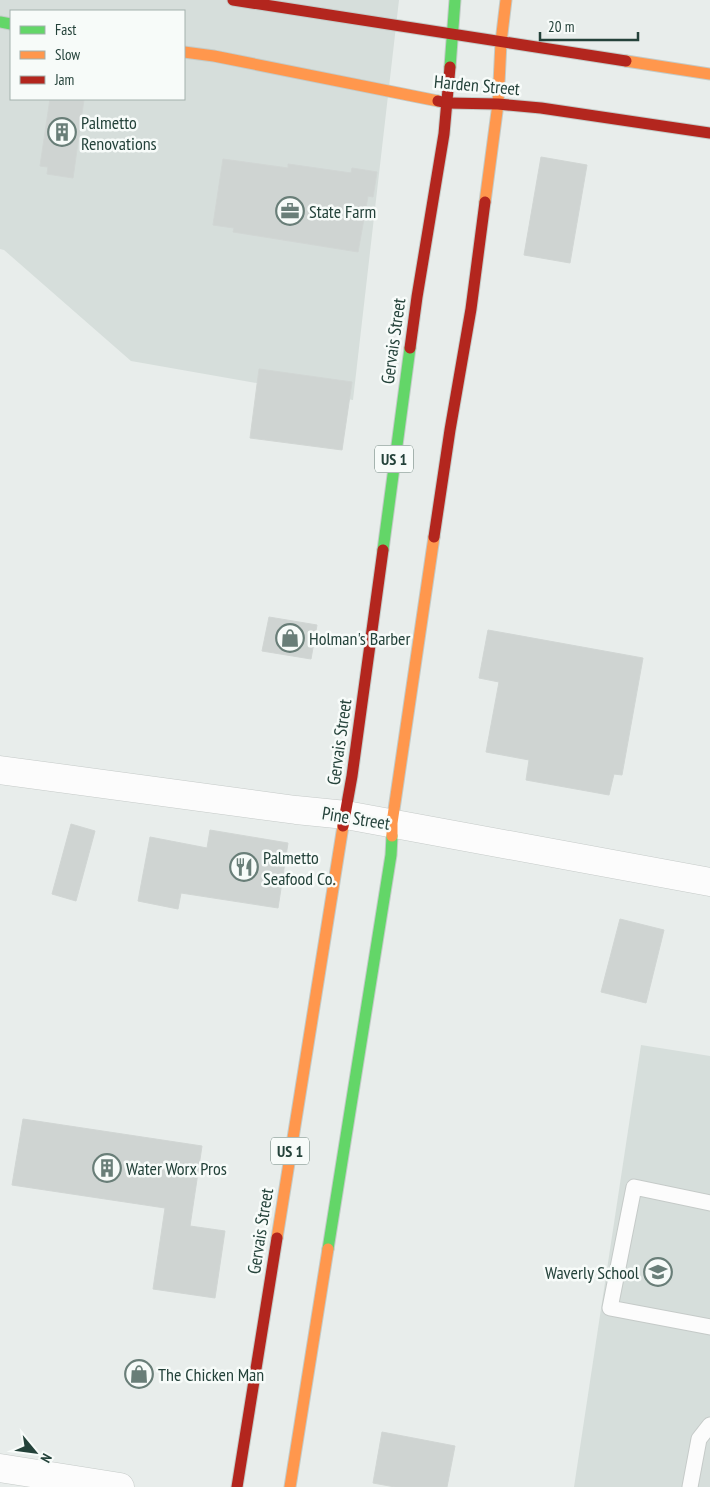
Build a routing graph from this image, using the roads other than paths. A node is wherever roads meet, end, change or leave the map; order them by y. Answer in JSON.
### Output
{"nodes":[{"id":1,"x":233,"y":0,"type":"edge"},
{"id":2,"x":455,"y":0,"type":"edge"},
{"id":3,"x":506,"y":0,"type":"edge"},
{"id":4,"x":451,"y":34,"type":"junction"},
{"id":5,"x":501,"y":42,"type":"junction"},
{"id":6,"x":185,"y":52,"type":"edge"},
{"id":7,"x":710,"y":74,"type":"edge"},
{"id":8,"x":447,"y":103,"type":"junction"},
{"id":9,"x":498,"y":104,"type":"junction"},
{"id":10,"x":710,"y":133,"type":"edge"},
{"id":11,"x":0,"y":770,"type":"edge"},
{"id":12,"x":346,"y":815,"type":"junction"},
{"id":13,"x":392,"y":823,"type":"junction"},
{"id":14,"x":710,"y":882,"type":"edge"},
{"id":15,"x":710,"y":1203,"type":"edge"},
{"id":16,"x":710,"y":1327,"type":"edge"},
{"id":17,"x":710,"y":1425,"type":"edge"},
{"id":18,"x":704,"y":1440,"type":"edge"},
{"id":19,"x":0,"y":1468,"type":"edge"},
{"id":20,"x":120,"y":1487,"type":"edge"},
{"id":21,"x":237,"y":1487,"type":"edge"},
{"id":22,"x":290,"y":1487,"type":"edge"},
{"id":23,"x":690,"y":1487,"type":"edge"}],
"edges":[{"from":1,"to":4,"type":"main road"},
{"from":2,"to":4,"type":"main road","name":"Gervais Street"},
{"from":3,"to":5,"type":"main road"},
{"from":4,"to":5,"type":"main road"},
{"from":4,"to":8,"type":"main road","name":"Gervais Street"},
{"from":5,"to":7,"type":"main road"},
{"from":5,"to":9,"type":"main road"},
{"from":6,"to":8,"type":"main road","name":"Harden Street"},
{"from":8,"to":9,"type":"main road","name":"Harden Street"},
{"from":8,"to":12,"type":"main road","name":"Gervais Street","number":"US 1"},
{"from":9,"to":10,"type":"main road","name":"Harden Street"},
{"from":9,"to":13,"type":"main road"},
{"from":11,"to":12,"type":"street","name":"Pine Street"},
{"from":12,"to":13,"type":"street","name":"Pine Street"},
{"from":12,"to":21,"type":"main road","name":"Gervais Street","number":"US 1"},
{"from":13,"to":14,"type":"street","name":"Pine Street"},
{"from":13,"to":22,"type":"main road"},
{"from":15,"to":16,"type":"lane"},
{"from":17,"to":18,"type":"lane"},
{"from":18,"to":23,"type":"lane"},
{"from":19,"to":20,"type":"street"}]}
